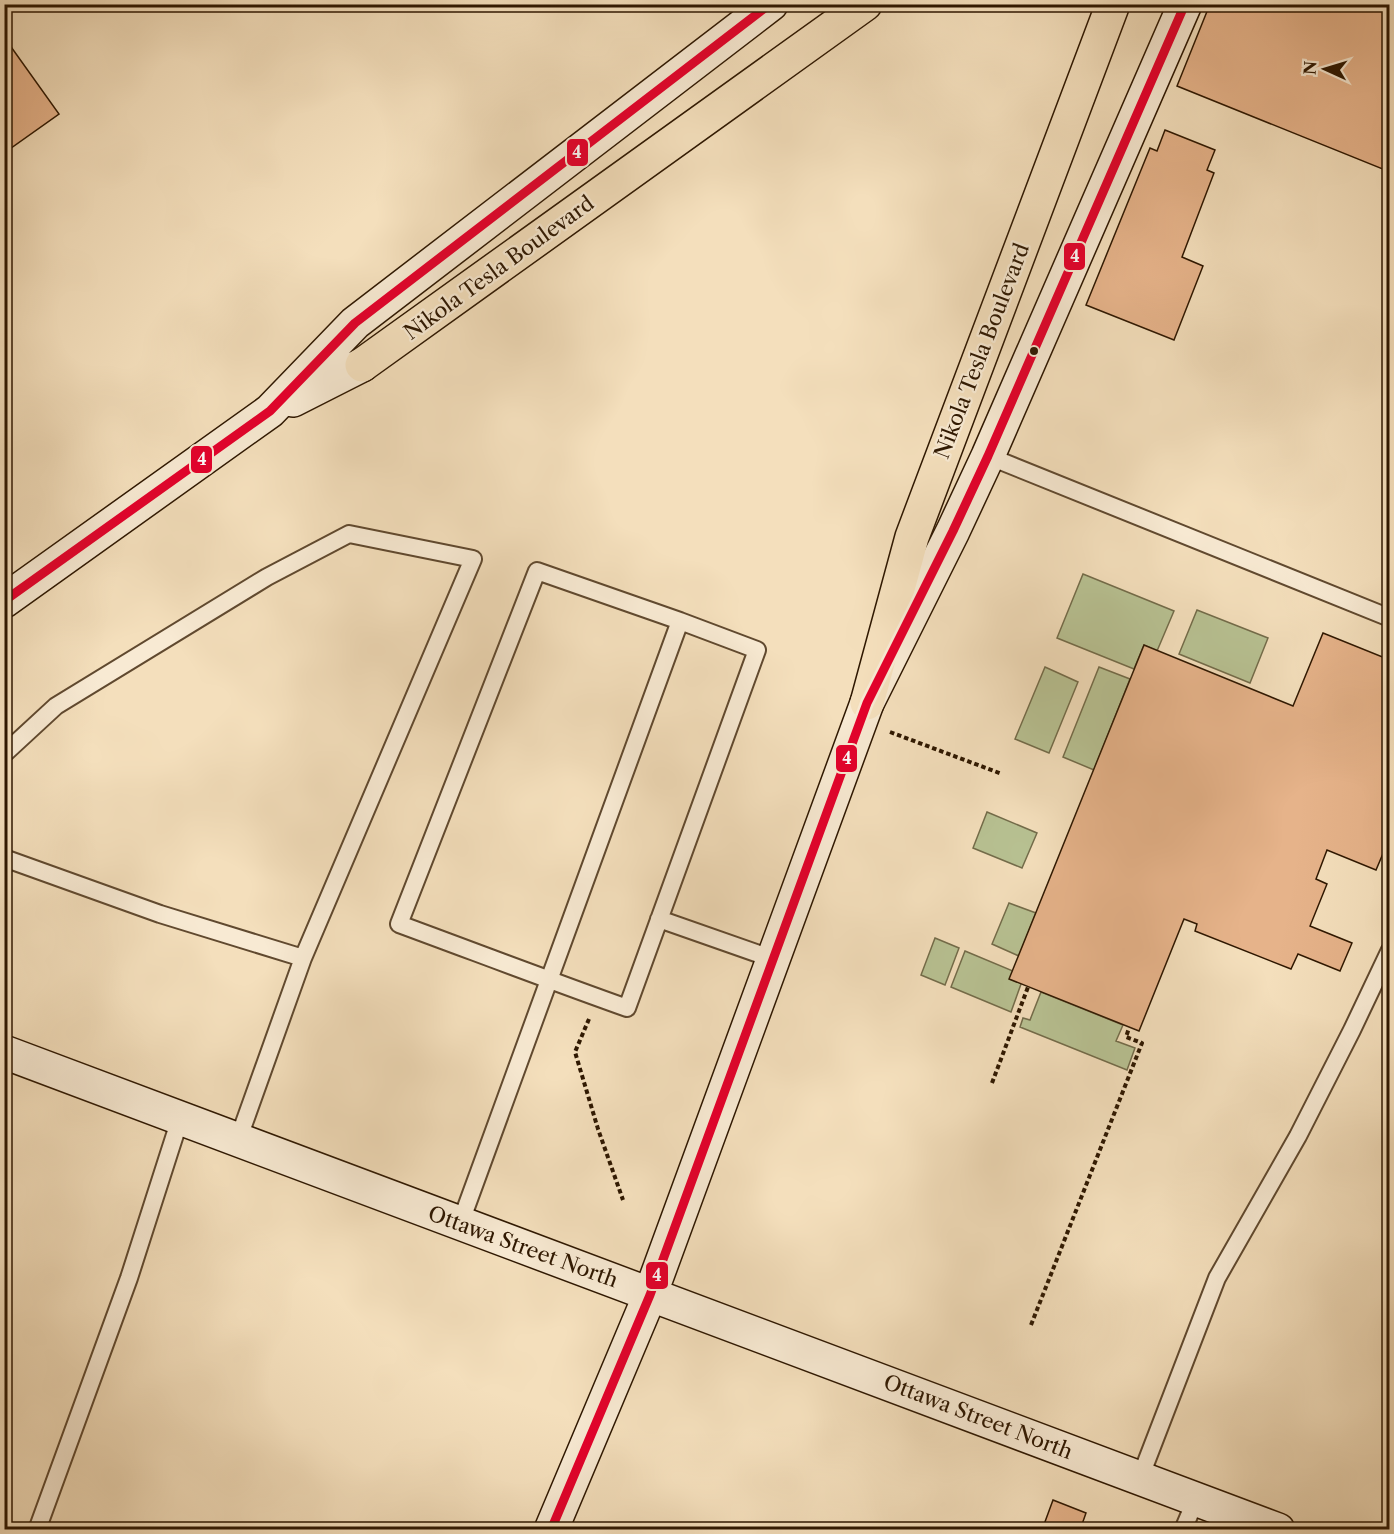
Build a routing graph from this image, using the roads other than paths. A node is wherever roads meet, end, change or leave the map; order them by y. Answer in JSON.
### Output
{"nodes":[{"id":1,"x":771,"y":4,"type":"edge"},
{"id":2,"x":865,"y":4,"type":"edge"},
{"id":3,"x":1113,"y":4,"type":"edge"},
{"id":4,"x":1185,"y":4,"type":"edge"},
{"id":5,"x":362,"y":366,"type":"joint"},
{"id":6,"x":270,"y":411,"type":"junction"},
{"id":7,"x":988,"y":456,"type":"junction"},
{"id":8,"x":4,"y":601,"type":"edge"},
{"id":9,"x":1389,"y":618,"type":"edge"},
{"id":10,"x":680,"y":621,"type":"junction"},
{"id":11,"x":864,"y":712,"type":"junction"},
{"id":12,"x":4,"y":754,"type":"edge"},
{"id":13,"x":4,"y":858,"type":"edge"},
{"id":14,"x":659,"y":919,"type":"junction"},
{"id":15,"x":1389,"y":950,"type":"edge"},
{"id":16,"x":303,"y":958,"type":"junction"},
{"id":17,"x":773,"y":959,"type":"junction"},
{"id":18,"x":549,"y":979,"type":"junction"},
{"id":19,"x":4,"y":1052,"type":"edge"},
{"id":20,"x":180,"y":1119,"type":"junction"},
{"id":21,"x":238,"y":1140,"type":"junction"},
{"id":22,"x":460,"y":1224,"type":"junction"},
{"id":23,"x":650,"y":1294,"type":"junction"},
{"id":24,"x":1140,"y":1478,"type":"junction"},
{"id":25,"x":1196,"y":1499,"type":"junction"},
{"id":26,"x":38,"y":1530,"type":"edge"},
{"id":27,"x":551,"y":1530,"type":"edge"},
{"id":28,"x":1183,"y":1530,"type":"edge"},
{"id":29,"x":1278,"y":1530,"type":"edge"}],
"edges":[{"from":1,"to":6,"type":"main road"},
{"from":2,"to":5,"type":"highway","name":"Nikola Tesla Boulevard"},
{"from":3,"to":11,"type":"highway","name":"Nikola Tesla Boulevard"},
{"from":4,"to":7,"type":"main road"},
{"from":5,"to":6,"type":"main road","name":"Nikola Tesla Boulevard"},
{"from":6,"to":8,"type":"main road"},
{"from":7,"to":9,"type":"lane"},
{"from":7,"to":11,"type":"main road"},
{"from":10,"to":14,"type":"lane"},
{"from":10,"to":18,"type":"lane"},
{"from":10,"to":18,"type":"lane"},
{"from":11,"to":17,"type":"main road"},
{"from":12,"to":16,"type":"lane"},
{"from":13,"to":16,"type":"lane"},
{"from":14,"to":17,"type":"lane"},
{"from":14,"to":18,"type":"lane"},
{"from":15,"to":24,"type":"lane"},
{"from":16,"to":21,"type":"lane"},
{"from":17,"to":23,"type":"main road"},
{"from":18,"to":22,"type":"lane"},
{"from":19,"to":20,"type":"main road","name":"Ottawa Street North"},
{"from":20,"to":21,"type":"main road","name":"Ottawa Street North"},
{"from":20,"to":26,"type":"lane"},
{"from":21,"to":22,"type":"main road","name":"Ottawa Street North"},
{"from":22,"to":23,"type":"main road","name":"Ottawa Street North"},
{"from":23,"to":24,"type":"main road","name":"Ottawa Street North"},
{"from":23,"to":27,"type":"main road"},
{"from":24,"to":25,"type":"main road","name":"Ottawa Street North"},
{"from":25,"to":28,"type":"lane"},
{"from":25,"to":29,"type":"main road","name":"Ottawa Street North"}]}
